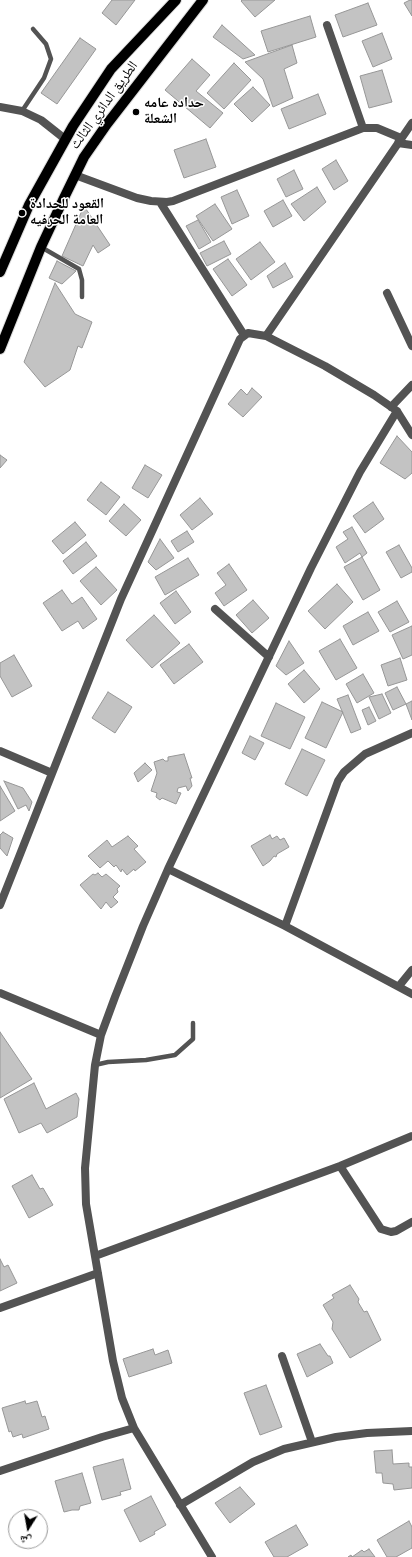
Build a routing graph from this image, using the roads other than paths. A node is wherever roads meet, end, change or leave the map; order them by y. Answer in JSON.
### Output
{"nodes":[{"id":1,"x":176,"y":0,"type":"edge"},
{"id":2,"x":203,"y":0,"type":"edge"},
{"id":3,"x":327,"y":25,"type":"dead end"},
{"id":4,"x":33,"y":29,"type":"dead end"},
{"id":5,"x":0,"y":107,"type":"edge"},
{"id":6,"x":22,"y":111,"type":"junction"},
{"id":7,"x":412,"y":123,"type":"edge"},
{"id":8,"x":363,"y":128,"type":"junction"},
{"id":9,"x":65,"y":139,"type":"junction"},
{"id":10,"x":400,"y":141,"type":"junction"},
{"id":11,"x":412,"y":145,"type":"edge"},
{"id":12,"x":75,"y":175,"type":"junction"},
{"id":13,"x":160,"y":202,"type":"junction"},
{"id":14,"x":41,"y":247,"type":"junction"},
{"id":15,"x":0,"y":272,"type":"edge"},
{"id":16,"x":387,"y":293,"type":"dead end"},
{"id":17,"x":82,"y":297,"type":"dead end"},
{"id":18,"x":409,"y":331,"type":"edge"},
{"id":19,"x":244,"y":335,"type":"junction"},
{"id":20,"x":266,"y":336,"type":"junction"},
{"id":21,"x":412,"y":346,"type":"edge"},
{"id":22,"x":0,"y":349,"type":"edge"},
{"id":23,"x":412,"y":385,"type":"edge"},
{"id":24,"x":394,"y":409,"type":"junction"},
{"id":25,"x":411,"y":430,"type":"edge"},
{"id":26,"x":215,"y":609,"type":"dead end"},
{"id":27,"x":270,"y":657,"type":"junction"},
{"id":28,"x":412,"y":733,"type":"edge"},
{"id":29,"x":0,"y":751,"type":"edge"},
{"id":30,"x":52,"y":773,"type":"junction"},
{"id":31,"x":168,"y":869,"type":"junction"},
{"id":32,"x":0,"y":905,"type":"edge"},
{"id":33,"x":285,"y":926,"type":"junction"},
{"id":34,"x":412,"y":970,"type":"edge"},
{"id":35,"x":399,"y":986,"type":"junction"},
{"id":36,"x":0,"y":993,"type":"edge"},
{"id":37,"x":412,"y":994,"type":"edge"},
{"id":38,"x":193,"y":1023,"type":"dead end"},
{"id":39,"x":101,"y":1035,"type":"junction"},
{"id":40,"x":95,"y":1065,"type":"junction"},
{"id":41,"x":412,"y":1136,"type":"edge"},
{"id":42,"x":340,"y":1166,"type":"junction"},
{"id":43,"x":412,"y":1222,"type":"edge"},
{"id":44,"x":95,"y":1256,"type":"junction"},
{"id":45,"x":98,"y":1273,"type":"junction"},
{"id":46,"x":0,"y":1308,"type":"edge"},
{"id":47,"x":282,"y":1356,"type":"dead end"},
{"id":48,"x":134,"y":1428,"type":"junction"},
{"id":49,"x":412,"y":1431,"type":"edge"},
{"id":50,"x":312,"y":1442,"type":"junction"},
{"id":51,"x":0,"y":1471,"type":"edge"},
{"id":52,"x":180,"y":1506,"type":"junction"},
{"id":53,"x":212,"y":1557,"type":"edge"}],
"edges":[{"from":1,"to":9,"type":"main road","name":"الطريق الدائري الثالث"},
{"from":2,"to":12,"type":"main road","name":"الطريق الدائري الثالث"},
{"from":3,"to":8,"type":"street"},
{"from":4,"to":6,"type":"lane"},
{"from":5,"to":6,"type":"street"},
{"from":6,"to":9,"type":"street"},
{"from":7,"to":10,"type":"street"},
{"from":8,"to":10,"type":"street"},
{"from":8,"to":13,"type":"street"},
{"from":9,"to":15,"type":"main road","name":"الطريق الدائري الثالث"},
{"from":10,"to":11,"type":"street"},
{"from":10,"to":20,"type":"street"},
{"from":12,"to":13,"type":"street"},
{"from":12,"to":14,"type":"main road","name":"الطريق الدائري الثالث"},
{"from":13,"to":19,"type":"street"},
{"from":14,"to":17,"type":"lane"},
{"from":14,"to":22,"type":"main road","name":"الطريق الدائري الثالث"},
{"from":16,"to":18,"type":"street"},
{"from":18,"to":21,"type":"street"},
{"from":19,"to":20,"type":"street"},
{"from":19,"to":30,"type":"street"},
{"from":20,"to":24,"type":"street"},
{"from":23,"to":24,"type":"street"},
{"from":24,"to":25,"type":"street"},
{"from":24,"to":27,"type":"street"},
{"from":26,"to":27,"type":"street"},
{"from":27,"to":31,"type":"street"},
{"from":28,"to":33,"type":"street"},
{"from":29,"to":30,"type":"street"},
{"from":30,"to":32,"type":"street"},
{"from":31,"to":33,"type":"street"},
{"from":31,"to":39,"type":"street"},
{"from":33,"to":35,"type":"street"},
{"from":34,"to":35,"type":"street"},
{"from":35,"to":37,"type":"street"},
{"from":36,"to":39,"type":"street"},
{"from":38,"to":40,"type":"lane"},
{"from":39,"to":40,"type":"street"},
{"from":40,"to":44,"type":"street"},
{"from":41,"to":42,"type":"street"},
{"from":42,"to":43,"type":"street"},
{"from":42,"to":44,"type":"street"},
{"from":44,"to":45,"type":"street"},
{"from":45,"to":46,"type":"street"},
{"from":45,"to":48,"type":"street"},
{"from":47,"to":50,"type":"street"},
{"from":48,"to":51,"type":"street"},
{"from":48,"to":52,"type":"street"},
{"from":49,"to":50,"type":"street"},
{"from":50,"to":52,"type":"street"},
{"from":52,"to":53,"type":"street"}]}
